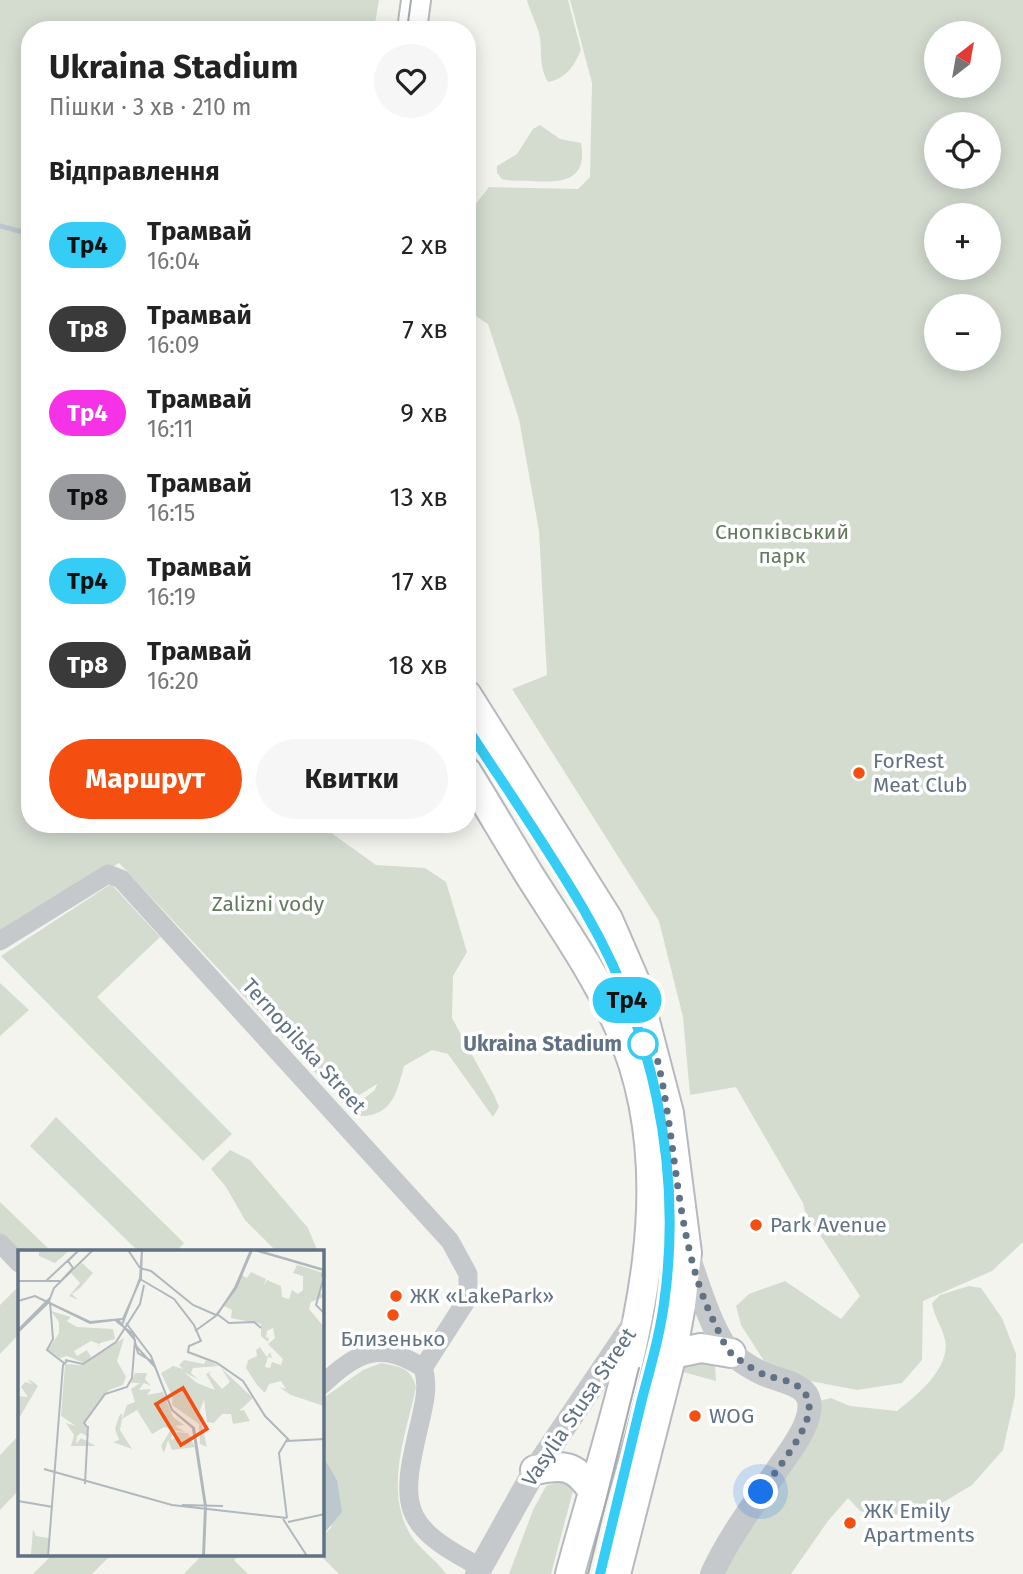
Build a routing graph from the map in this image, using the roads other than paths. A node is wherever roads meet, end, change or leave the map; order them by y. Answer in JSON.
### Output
{"nodes":[{"id":1,"x":416,"y":0,"type":"edge"},
{"id":2,"x":413,"y":21,"type":"edge"},
{"id":3,"x":476,"y":709,"type":"edge"},
{"id":4,"x":476,"y":786,"type":"edge"},
{"id":5,"x":0,"y":941,"type":"edge"},
{"id":6,"x":0,"y":1243,"type":"edge"},
{"id":7,"x":687,"y":1252,"type":"junction"},
{"id":8,"x":18,"y":1262,"type":"edge"},
{"id":9,"x":638,"y":1319,"type":"junction"},
{"id":10,"x":675,"y":1341,"type":"junction"},
{"id":11,"x":731,"y":1353,"type":"junction"},
{"id":12,"x":423,"y":1368,"type":"junction"},
{"id":13,"x":324,"y":1383,"type":"edge"},
{"id":14,"x":535,"y":1470,"type":"junction"},
{"id":15,"x":592,"y":1490,"type":"junction"},
{"id":16,"x":478,"y":1570,"type":"edge"},
{"id":17,"x":570,"y":1574,"type":"edge"},
{"id":18,"x":616,"y":1574,"type":"edge"},
{"id":19,"x":712,"y":1574,"type":"edge"}],
"edges":[{"from":1,"to":2,"type":"main road"},
{"from":3,"to":7,"type":"main road"},
{"from":4,"to":9,"type":"main road","name":"Vasylia Stusa Street"},
{"from":5,"to":12,"type":"street","name":"Ternopilska Street"},
{"from":6,"to":8,"type":"street"},
{"from":7,"to":10,"type":"main road"},
{"from":7,"to":11,"type":"street"},
{"from":9,"to":14,"type":"street","name":"Vasylia Stusa Street"},
{"from":9,"to":15,"type":"main road"},
{"from":10,"to":11,"type":"main road"},
{"from":10,"to":18,"type":"main road"},
{"from":11,"to":19,"type":"street"},
{"from":12,"to":13,"type":"street"},
{"from":12,"to":16,"type":"street"},
{"from":14,"to":15,"type":"main road"},
{"from":14,"to":16,"type":"street","name":"Vasylia Stusa Street"},
{"from":15,"to":17,"type":"main road"}]}
